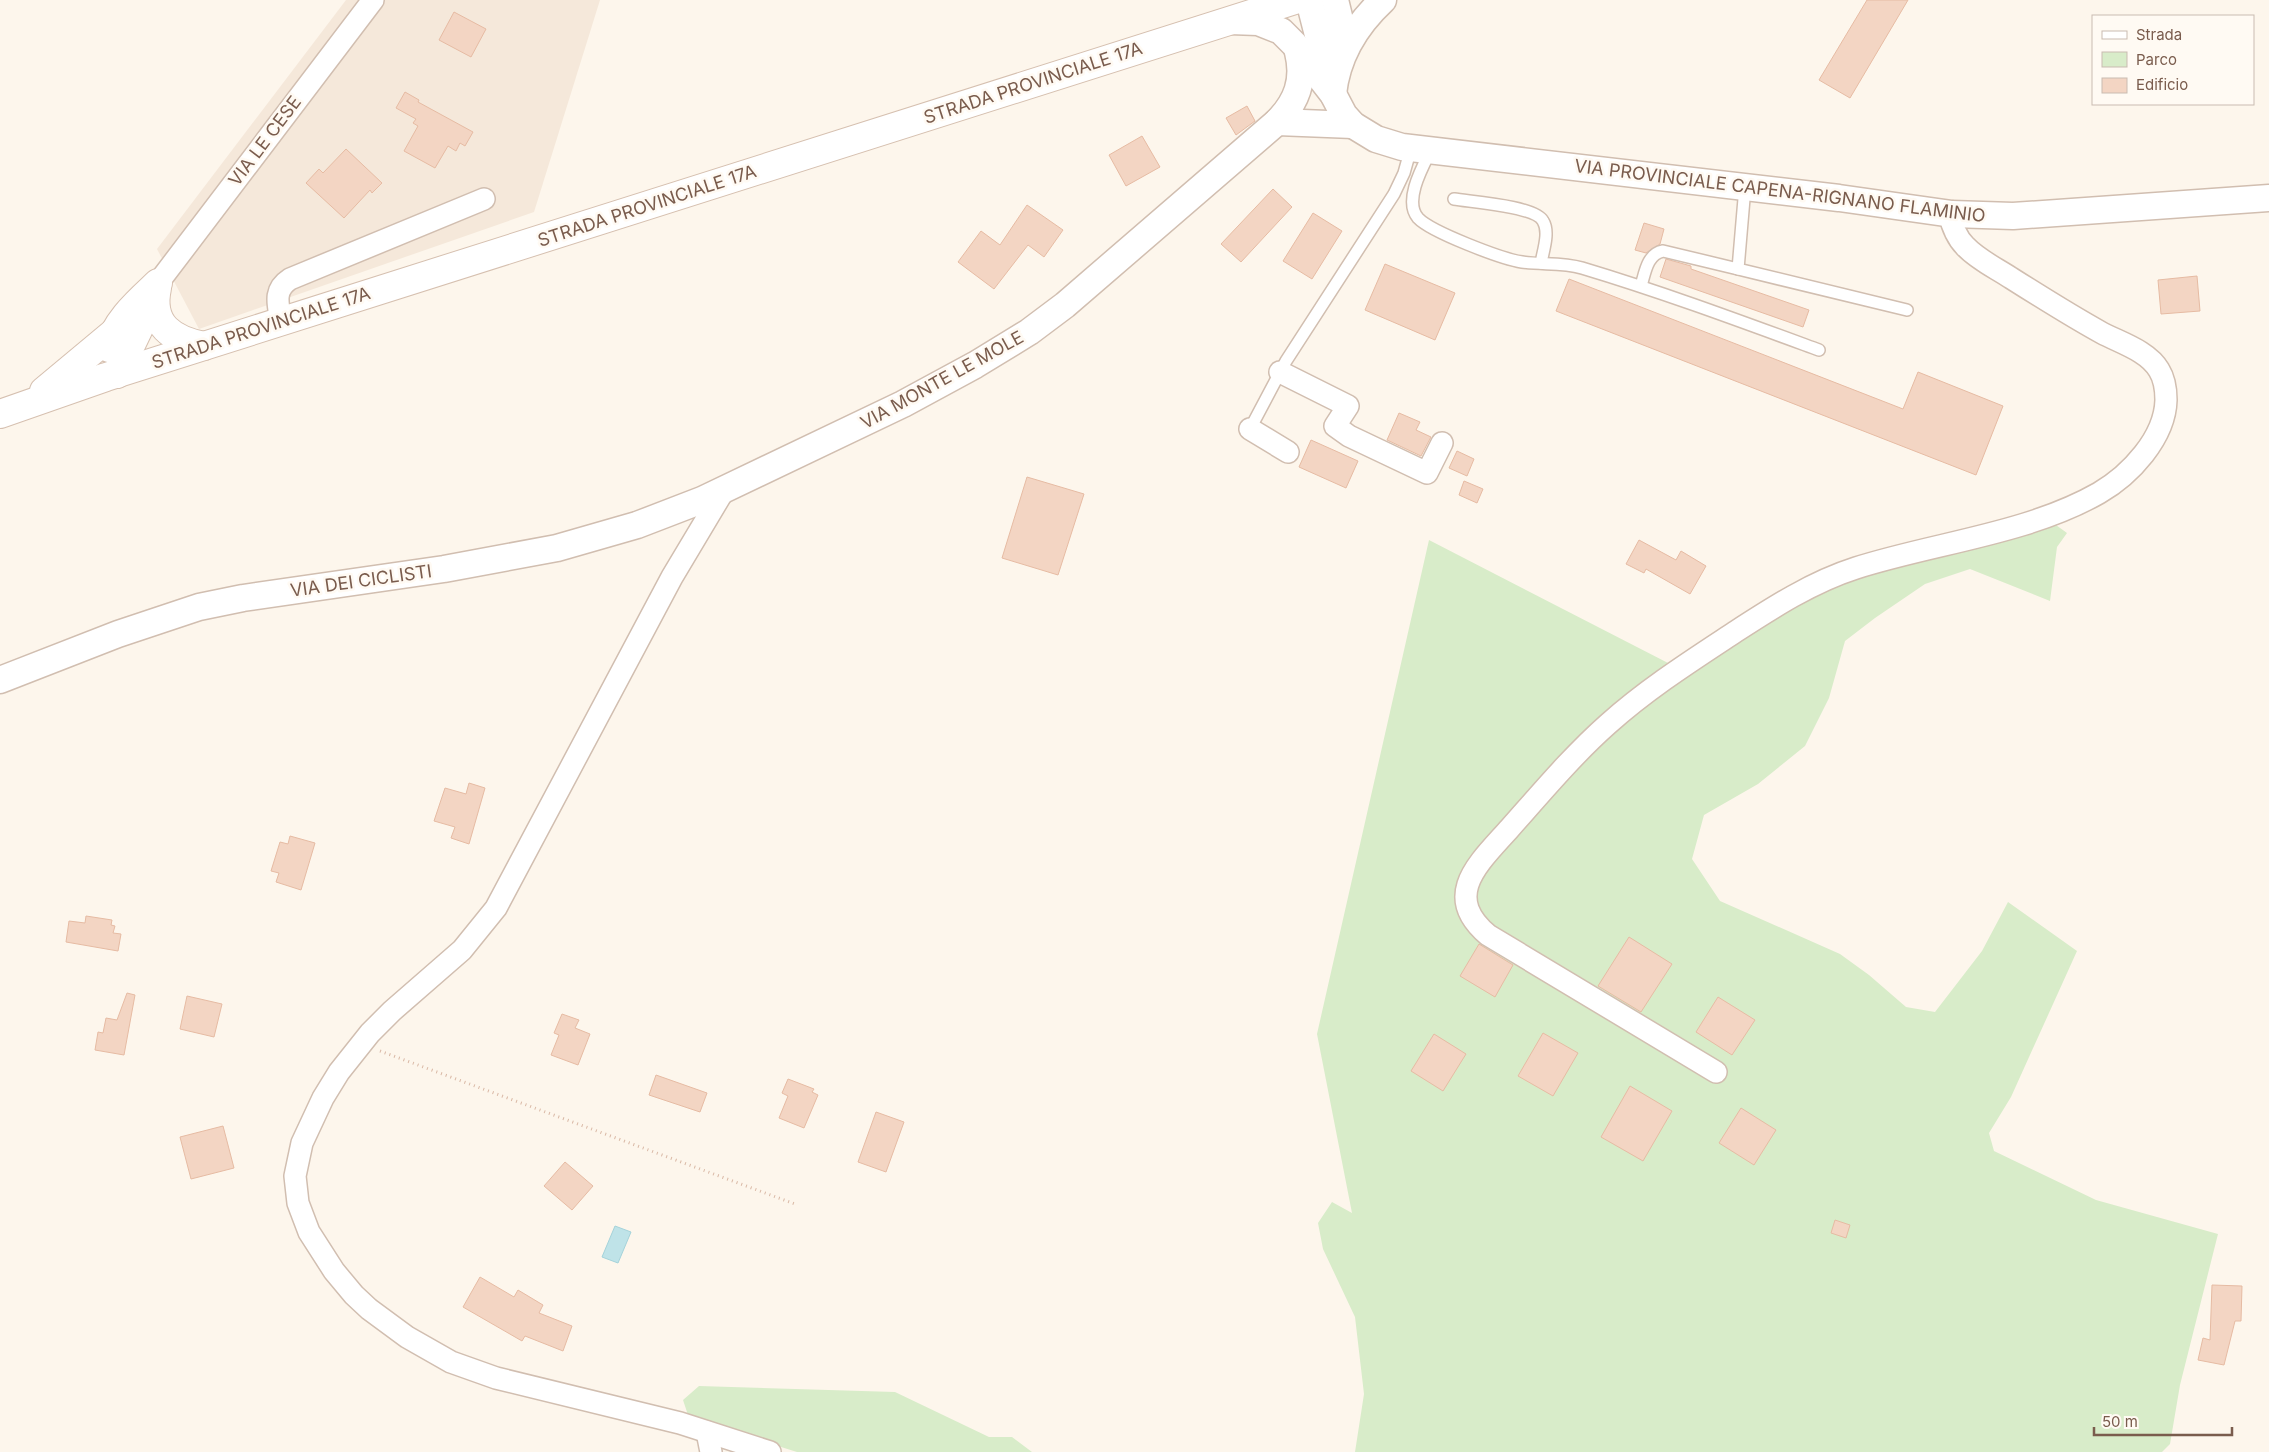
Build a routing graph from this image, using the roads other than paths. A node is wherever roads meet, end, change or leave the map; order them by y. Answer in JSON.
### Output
{"nodes":[{"id":1,"x":372,"y":0,"type":"edge"},
{"id":2,"x":1296,"y":0,"type":"edge"},
{"id":3,"x":1309,"y":0,"type":"edge"},
{"id":4,"x":1335,"y":0,"type":"edge"},
{"id":5,"x":1383,"y":0,"type":"edge"},
{"id":6,"x":1230,"y":21,"type":"junction"},
{"id":7,"x":1346,"y":46,"type":"junction"},
{"id":8,"x":1298,"y":52,"type":"junction"},
{"id":9,"x":1332,"y":94,"type":"junction"},
{"id":10,"x":1277,"y":122,"type":"junction"},
{"id":11,"x":1353,"y":125,"type":"junction"},
{"id":12,"x":1421,"y":149,"type":"junction"},
{"id":13,"x":1745,"y":187,"type":"junction"},
{"id":14,"x":2269,"y":198,"type":"edge"},
{"id":15,"x":484,"y":199,"type":"dead end"},
{"id":16,"x":1454,"y":199,"type":"dead end"},
{"id":17,"x":1949,"y":213,"type":"junction"},
{"id":18,"x":1542,"y":263,"type":"junction"},
{"id":19,"x":1738,"y":269,"type":"junction"},
{"id":20,"x":158,"y":283,"type":"junction"},
{"id":21,"x":1641,"y":286,"type":"junction"},
{"id":22,"x":1906,"y":310,"type":"dead end"},
{"id":23,"x":282,"y":321,"type":"junction"},
{"id":24,"x":116,"y":331,"type":"junction"},
{"id":25,"x":204,"y":346,"type":"junction"},
{"id":26,"x":1819,"y":350,"type":"dead end"},
{"id":27,"x":1280,"y":372,"type":"junction"},
{"id":28,"x":115,"y":374,"type":"junction"},
{"id":29,"x":27,"y":404,"type":"junction"},
{"id":30,"x":0,"y":414,"type":"edge"},
{"id":31,"x":1250,"y":429,"type":"joint"},
{"id":32,"x":1442,"y":443,"type":"dead end"},
{"id":33,"x":1288,"y":452,"type":"dead end"},
{"id":34,"x":724,"y":490,"type":"junction"},
{"id":35,"x":0,"y":680,"type":"edge"},
{"id":36,"x":1716,"y":1072,"type":"dead end"},
{"id":37,"x":709,"y":1442,"type":"edge"},
{"id":38,"x":770,"y":1452,"type":"edge"}],
"edges":[{"from":1,"to":20,"type":"street","name":"VIA LE CESE"},
{"from":2,"to":6,"type":"main road","name":"STRADA PROVINCIALE 17A"},
{"from":3,"to":9,"type":"street"},
{"from":4,"to":7,"type":"street"},
{"from":5,"to":7,"type":"street"},
{"from":6,"to":8,"type":"street","name":"VIA PROVINCIALE CAPENA-RIGNANO FLAMINIO"},
{"from":6,"to":23,"type":"main road","name":"STRADA PROVINCIALE 17A"},
{"from":7,"to":9,"type":"street"},
{"from":8,"to":9,"type":"street","name":"VIA PROVINCIALE CAPENA-RIGNANO FLAMINIO"},
{"from":8,"to":10,"type":"street","name":"VIA MONTE LE MOLE"},
{"from":9,"to":11,"type":"street","name":"VIA PROVINCIALE CAPENA-RIGNANO FLAMINIO"},
{"from":10,"to":11,"type":"street"},
{"from":10,"to":34,"type":"street","name":"VIA MONTE LE MOLE"},
{"from":11,"to":12,"type":"street","name":"VIA PROVINCIALE CAPENA-RIGNANO FLAMINIO"},
{"from":12,"to":13,"type":"street","name":"VIA PROVINCIALE CAPENA-RIGNANO FLAMINIO"},
{"from":12,"to":18,"type":"lane"},
{"from":12,"to":27,"type":"lane"},
{"from":13,"to":17,"type":"street","name":"VIA PROVINCIALE CAPENA-RIGNANO FLAMINIO"},
{"from":13,"to":19,"type":"lane"},
{"from":14,"to":17,"type":"street","name":"VIA PROVINCIALE CAPENA-RIGNANO FLAMINIO"},
{"from":15,"to":23,"type":"street"},
{"from":16,"to":18,"type":"lane"},
{"from":17,"to":36,"type":"street"},
{"from":18,"to":21,"type":"lane"},
{"from":19,"to":21,"type":"lane"},
{"from":19,"to":22,"type":"lane"},
{"from":20,"to":24,"type":"main road"},
{"from":20,"to":25,"type":"main road"},
{"from":20,"to":28,"type":"main road"},
{"from":21,"to":26,"type":"lane"},
{"from":23,"to":25,"type":"main road","name":"STRADA PROVINCIALE 17A"},
{"from":24,"to":28,"type":"main road"},
{"from":24,"to":29,"type":"main road"},
{"from":25,"to":28,"type":"main road","name":"STRADA PROVINCIALE 17A"},
{"from":27,"to":31,"type":"lane"},
{"from":27,"to":32,"type":"street"},
{"from":28,"to":29,"type":"main road","name":"STRADA PROVINCIALE 17A"},
{"from":29,"to":30,"type":"main road","name":"STRADA PROVINCIALE 17A"},
{"from":31,"to":33,"type":"street"},
{"from":34,"to":35,"type":"street","name":"VIA DEI CICLISTI"},
{"from":34,"to":37,"type":"street"},
{"from":37,"to":38,"type":"street"}]}
